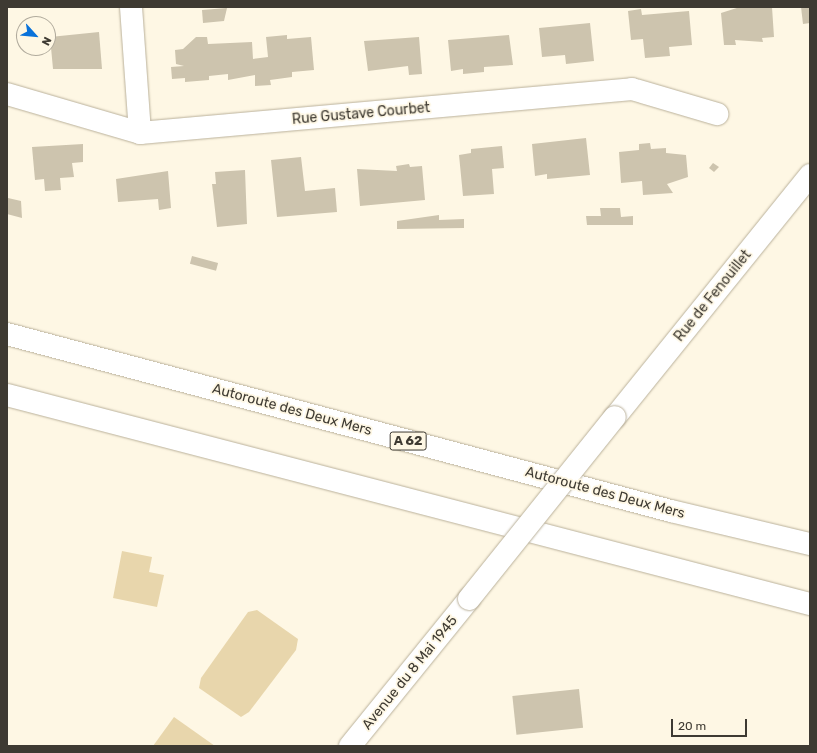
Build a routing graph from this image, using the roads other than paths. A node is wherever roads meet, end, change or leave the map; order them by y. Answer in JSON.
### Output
{"nodes":[{"id":1,"x":131,"y":7,"type":"edge"},
{"id":2,"x":7,"y":94,"type":"edge"},
{"id":3,"x":717,"y":114,"type":"dead end"},
{"id":4,"x":140,"y":133,"type":"junction"},
{"id":5,"x":810,"y":175,"type":"edge"},
{"id":6,"x":7,"y":334,"type":"edge"},
{"id":7,"x":7,"y":395,"type":"edge"},
{"id":8,"x":810,"y":544,"type":"edge"},
{"id":9,"x":469,"y":599,"type":"joint"},
{"id":10,"x":810,"y":604,"type":"edge"},
{"id":11,"x":350,"y":746,"type":"edge"}],
"edges":[{"from":1,"to":4,"type":"main road"},
{"from":2,"to":4,"type":"main road","name":"Rue Gustave Courbet"},
{"from":3,"to":4,"type":"main road","name":"Rue Gustave Courbet"},
{"from":5,"to":9,"type":"main road","name":"Rue de Fenouillet","bridge":true},
{"from":6,"to":8,"type":"main road","name":"Autoroute des Deux Mers","number":"A 62"},
{"from":7,"to":10,"type":"main road"},
{"from":9,"to":11,"type":"main road","name":"Avenue du 8 Mai 1945"}]}
